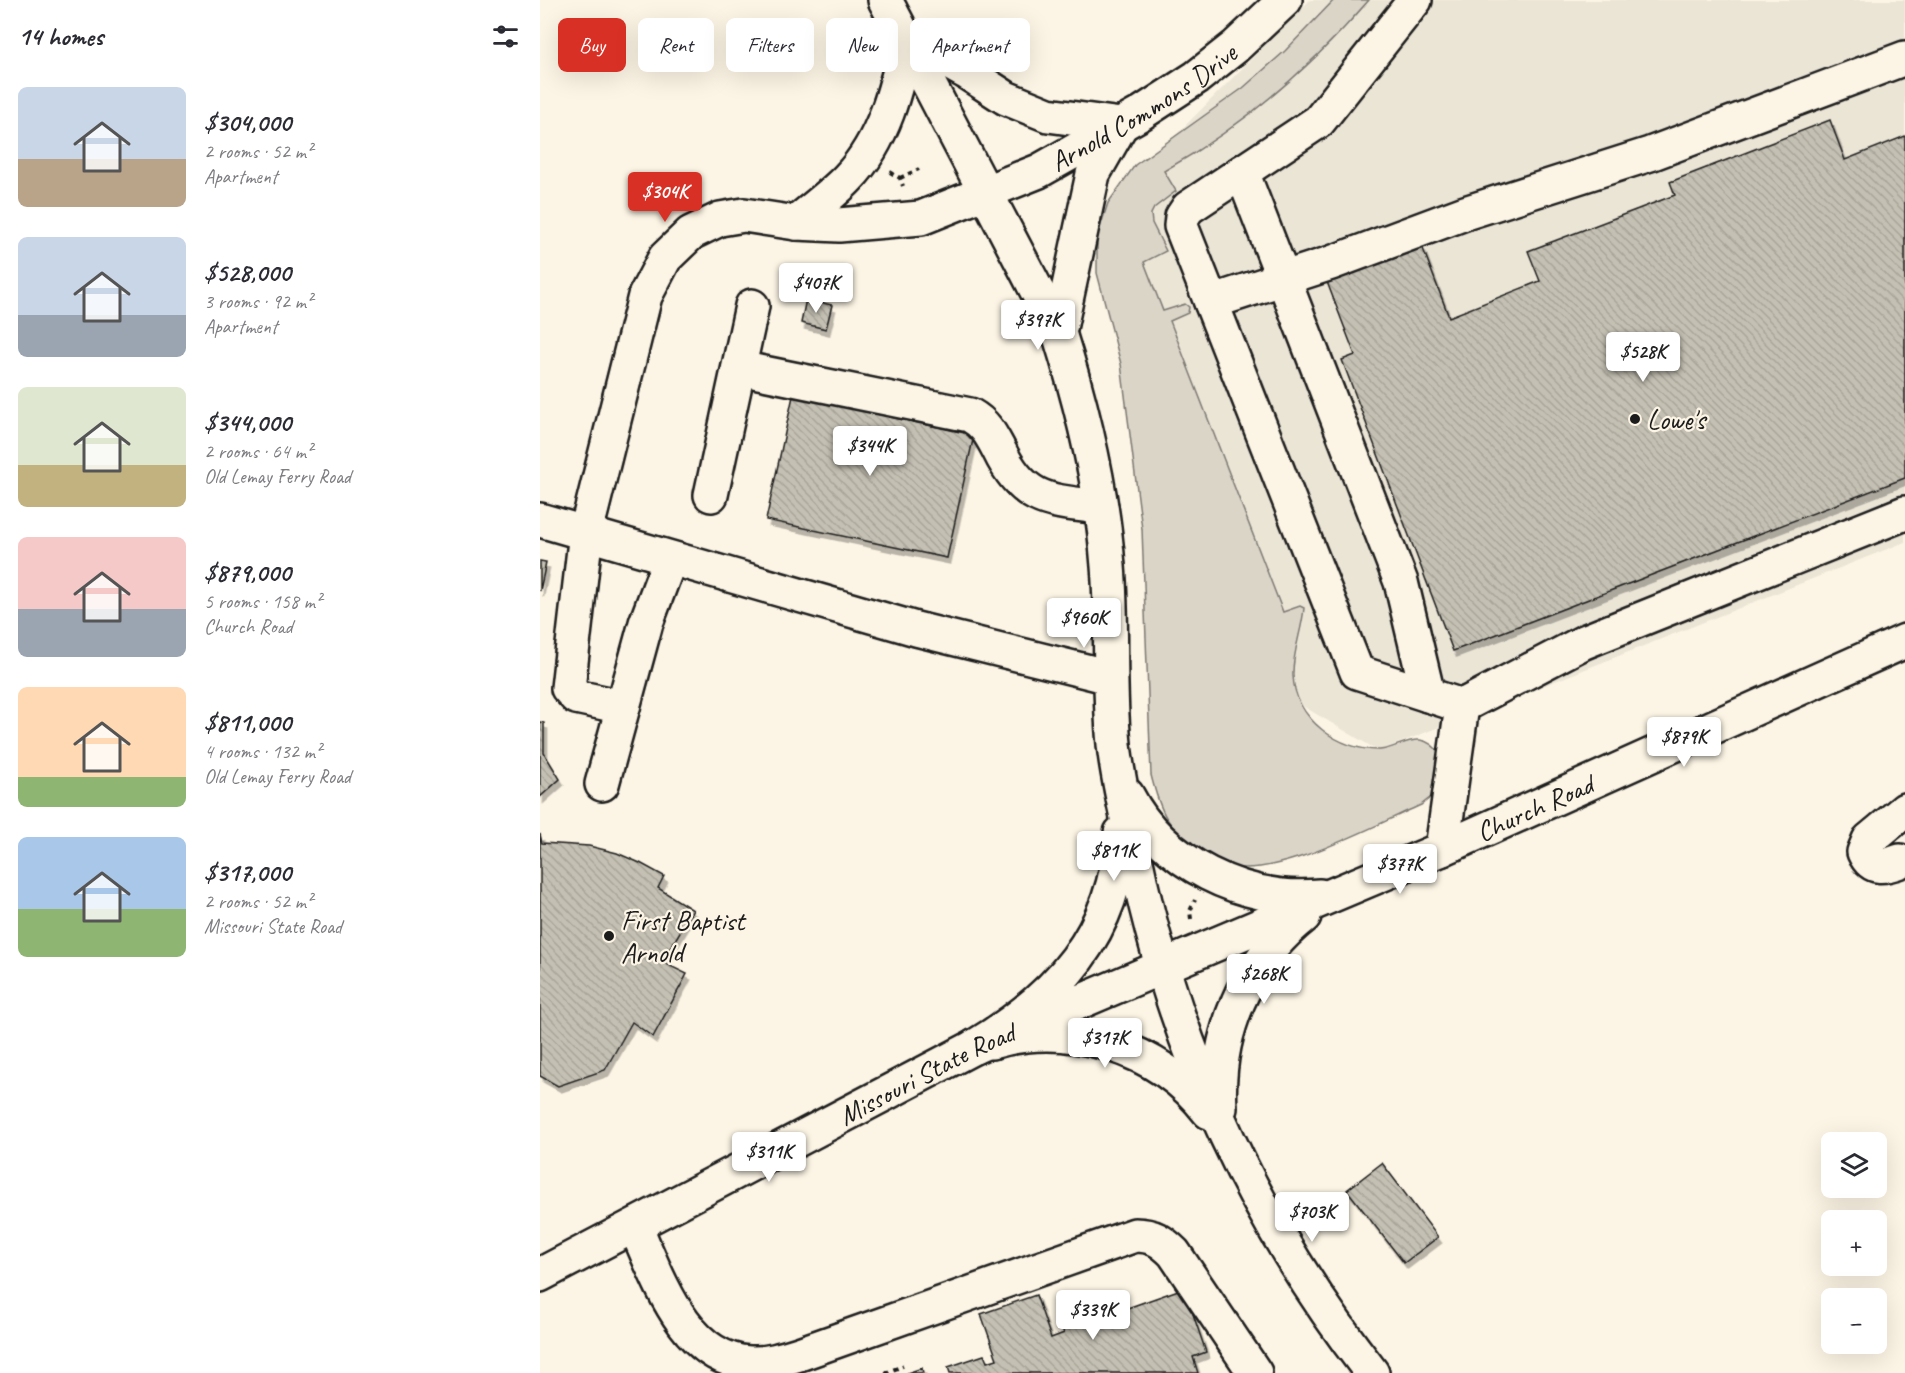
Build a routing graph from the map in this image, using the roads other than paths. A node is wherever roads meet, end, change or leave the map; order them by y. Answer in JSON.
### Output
{"nodes":[{"id":1,"x":885,"y":0,"type":"edge"},
{"id":2,"x":1285,"y":0,"type":"edge"},
{"id":3,"x":1415,"y":0,"type":"edge"},
{"id":4,"x":907,"y":39,"type":"junction"},
{"id":5,"x":1905,"y":58,"type":"edge"},
{"id":6,"x":1121,"y":125,"type":"junction"},
{"id":7,"x":1242,"y":172,"type":"junction"},
{"id":8,"x":985,"y":192,"type":"junction"},
{"id":9,"x":796,"y":223,"type":"junction"},
{"id":10,"x":1281,"y":278,"type":"junction"},
{"id":11,"x":1211,"y":302,"type":"junction"},
{"id":12,"x":752,"y":306,"type":"dead end"},
{"id":13,"x":1059,"y":333,"type":"junction"},
{"id":14,"x":739,"y":368,"type":"junction"},
{"id":15,"x":711,"y":495,"type":"dead end"},
{"id":16,"x":1101,"y":507,"type":"junction"},
{"id":17,"x":1905,"y":513,"type":"edge"},
{"id":18,"x":540,"y":520,"type":"edge"},
{"id":19,"x":586,"y":532,"type":"junction"},
{"id":20,"x":670,"y":558,"type":"junction"},
{"id":21,"x":1905,"y":641,"type":"edge"},
{"id":22,"x":1110,"y":677,"type":"junction"},
{"id":23,"x":1428,"y":695,"type":"junction"},
{"id":24,"x":1462,"y":706,"type":"junction"},
{"id":25,"x":623,"y":707,"type":"junction"},
{"id":26,"x":1120,"y":783,"type":"junction"},
{"id":27,"x":602,"y":784,"type":"dead end"},
{"id":28,"x":1905,"y":810,"type":"edge"},
{"id":29,"x":1442,"y":849,"type":"junction"},
{"id":30,"x":1900,"y":861,"type":"dead end"},
{"id":31,"x":1337,"y":895,"type":"junction"},
{"id":32,"x":1162,"y":968,"type":"junction"},
{"id":33,"x":974,"y":1047,"type":"junction"},
{"id":34,"x":1223,"y":1130,"type":"junction"},
{"id":35,"x":635,"y":1226,"type":"junction"},
{"id":36,"x":540,"y":1275,"type":"edge"},
{"id":37,"x":1255,"y":1373,"type":"edge"},
{"id":38,"x":1372,"y":1373,"type":"edge"}],
"edges":[{"from":1,"to":4,"type":"main road"},
{"from":2,"to":6,"type":"main road","name":"Arnold Commons Drive"},
{"from":3,"to":7,"type":"main road"},
{"from":4,"to":6,"type":"main road"},
{"from":4,"to":8,"type":"main road"},
{"from":4,"to":9,"type":"main road"},
{"from":5,"to":10,"type":"main road"},
{"from":6,"to":8,"type":"main road","name":"Arnold Commons Drive"},
{"from":6,"to":13,"type":"main road"},
{"from":7,"to":10,"type":"main road"},
{"from":7,"to":11,"type":"main road"},
{"from":8,"to":9,"type":"main road","name":"Arnold Commons Drive"},
{"from":8,"to":13,"type":"main road"},
{"from":9,"to":19,"type":"main road","name":"Arnold Commons Drive"},
{"from":10,"to":11,"type":"main road"},
{"from":10,"to":23,"type":"main road"},
{"from":11,"to":23,"type":"main road"},
{"from":12,"to":14,"type":"main road"},
{"from":13,"to":16,"type":"main road"},
{"from":14,"to":15,"type":"main road"},
{"from":14,"to":16,"type":"main road"},
{"from":16,"to":22,"type":"main road"},
{"from":17,"to":24,"type":"main road"},
{"from":18,"to":19,"type":"main road"},
{"from":19,"to":20,"type":"main road"},
{"from":19,"to":25,"type":"main road","name":"Arnold Commons Drive"},
{"from":20,"to":22,"type":"main road"},
{"from":20,"to":25,"type":"main road"},
{"from":21,"to":29,"type":"main road","name":"Church Road"},
{"from":22,"to":26,"type":"main road"},
{"from":23,"to":24,"type":"main road"},
{"from":24,"to":29,"type":"main road"},
{"from":25,"to":27,"type":"main road"},
{"from":26,"to":31,"type":"main road"},
{"from":26,"to":32,"type":"main road"},
{"from":26,"to":33,"type":"main road"},
{"from":28,"to":30,"type":"main road"},
{"from":29,"to":31,"type":"main road","name":"Church Road"},
{"from":31,"to":32,"type":"main road","name":"Church Road"},
{"from":31,"to":34,"type":"main road"},
{"from":32,"to":33,"type":"main road","name":"Missouri State Road"},
{"from":32,"to":34,"type":"main road"},
{"from":33,"to":34,"type":"main road"},
{"from":33,"to":35,"type":"main road","name":"Missouri State Road"},
{"from":34,"to":38,"type":"main road"},
{"from":35,"to":36,"type":"main road","name":"Missouri State Road"},
{"from":35,"to":37,"type":"main road"}]}
